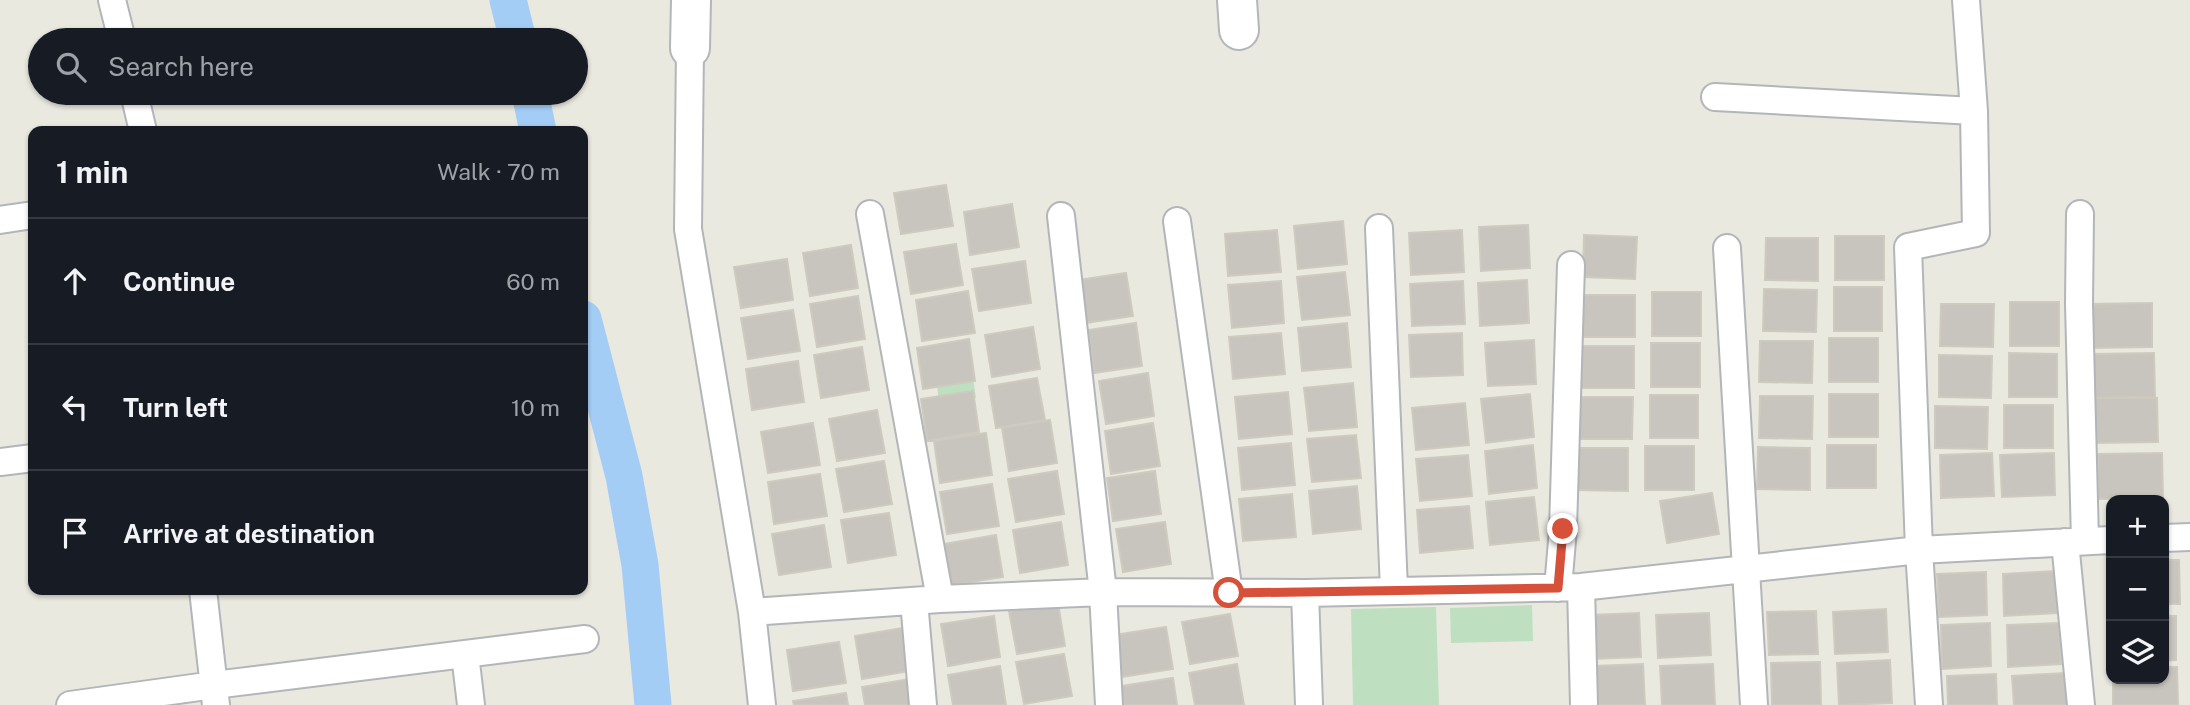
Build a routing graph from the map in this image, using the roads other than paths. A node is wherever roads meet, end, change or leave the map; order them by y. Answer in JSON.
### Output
{"nodes":[{"id":1,"x":113,"y":0,"type":"edge"},
{"id":2,"x":691,"y":0,"type":"edge"},
{"id":3,"x":1966,"y":0,"type":"edge"},
{"id":4,"x":119,"y":28,"type":"edge"},
{"id":5,"x":690,"y":48,"type":"joint"},
{"id":6,"x":1715,"y":97,"type":"dead end"},
{"id":7,"x":137,"y":105,"type":"edge"},
{"id":8,"x":1974,"y":111,"type":"junction"},
{"id":9,"x":142,"y":126,"type":"edge"},
{"id":10,"x":870,"y":214,"type":"dead end"},
{"id":11,"x":2080,"y":214,"type":"dead end"},
{"id":12,"x":28,"y":216,"type":"edge"},
{"id":13,"x":1061,"y":216,"type":"dead end"},
{"id":14,"x":0,"y":220,"type":"edge"},
{"id":15,"x":1177,"y":221,"type":"dead end"},
{"id":16,"x":1379,"y":228,"type":"dead end"},
{"id":17,"x":1727,"y":248,"type":"dead end"},
{"id":18,"x":1571,"y":265,"type":"dead end"},
{"id":19,"x":28,"y":459,"type":"edge"},
{"id":20,"x":0,"y":462,"type":"edge"},
{"id":21,"x":2190,"y":537,"type":"edge"},
{"id":22,"x":2169,"y":538,"type":"edge"},
{"id":23,"x":2087,"y":541,"type":"edge"},
{"id":24,"x":1919,"y":550,"type":"junction"},
{"id":25,"x":1746,"y":568,"type":"junction"},
{"id":26,"x":1569,"y":588,"type":"junction"},
{"id":27,"x":1394,"y":590,"type":"junction"},
{"id":28,"x":1103,"y":592,"type":"junction"},
{"id":29,"x":1229,"y":593,"type":"junction"},
{"id":30,"x":1305,"y":593,"type":"junction"},
{"id":31,"x":204,"y":595,"type":"edge"},
{"id":32,"x":927,"y":600,"type":"junction"},
{"id":33,"x":752,"y":612,"type":"junction"},
{"id":34,"x":585,"y":639,"type":"dead end"},
{"id":35,"x":464,"y":654,"type":"junction"},
{"id":36,"x":215,"y":695,"type":"edge"},
{"id":37,"x":70,"y":705,"type":"edge"},
{"id":38,"x":471,"y":705,"type":"edge"},
{"id":39,"x":762,"y":705,"type":"edge"},
{"id":40,"x":923,"y":705,"type":"edge"},
{"id":41,"x":1109,"y":705,"type":"edge"},
{"id":42,"x":1309,"y":705,"type":"edge"},
{"id":43,"x":1584,"y":705,"type":"edge"},
{"id":44,"x":1754,"y":705,"type":"edge"},
{"id":45,"x":1929,"y":705,"type":"edge"},
{"id":46,"x":2081,"y":705,"type":"edge"}],
"edges":[{"from":1,"to":4,"type":"street"},
{"from":2,"to":5,"type":"street"},
{"from":3,"to":8,"type":"street"},
{"from":5,"to":33,"type":"street"},
{"from":6,"to":8,"type":"street"},
{"from":7,"to":9,"type":"street"},
{"from":8,"to":24,"type":"street"},
{"from":10,"to":32,"type":"street"},
{"from":11,"to":23,"type":"street"},
{"from":12,"to":14,"type":"street"},
{"from":13,"to":28,"type":"street"},
{"from":15,"to":29,"type":"street"},
{"from":16,"to":27,"type":"street"},
{"from":17,"to":25,"type":"street"},
{"from":18,"to":26,"type":"street"},
{"from":19,"to":20,"type":"street"},
{"from":21,"to":22,"type":"street"},
{"from":23,"to":24,"type":"street"},
{"from":23,"to":46,"type":"street"},
{"from":24,"to":25,"type":"street"},
{"from":24,"to":45,"type":"street"},
{"from":25,"to":26,"type":"street"},
{"from":25,"to":44,"type":"street"},
{"from":26,"to":27,"type":"street"},
{"from":26,"to":43,"type":"street"},
{"from":27,"to":30,"type":"street"},
{"from":28,"to":29,"type":"street"},
{"from":28,"to":32,"type":"street"},
{"from":28,"to":41,"type":"street"},
{"from":29,"to":30,"type":"street"},
{"from":30,"to":42,"type":"street"},
{"from":31,"to":36,"type":"street"},
{"from":32,"to":33,"type":"street"},
{"from":32,"to":40,"type":"street"},
{"from":33,"to":39,"type":"street"},
{"from":34,"to":35,"type":"street"},
{"from":35,"to":36,"type":"street"},
{"from":35,"to":38,"type":"street"},
{"from":36,"to":37,"type":"street"}]}
